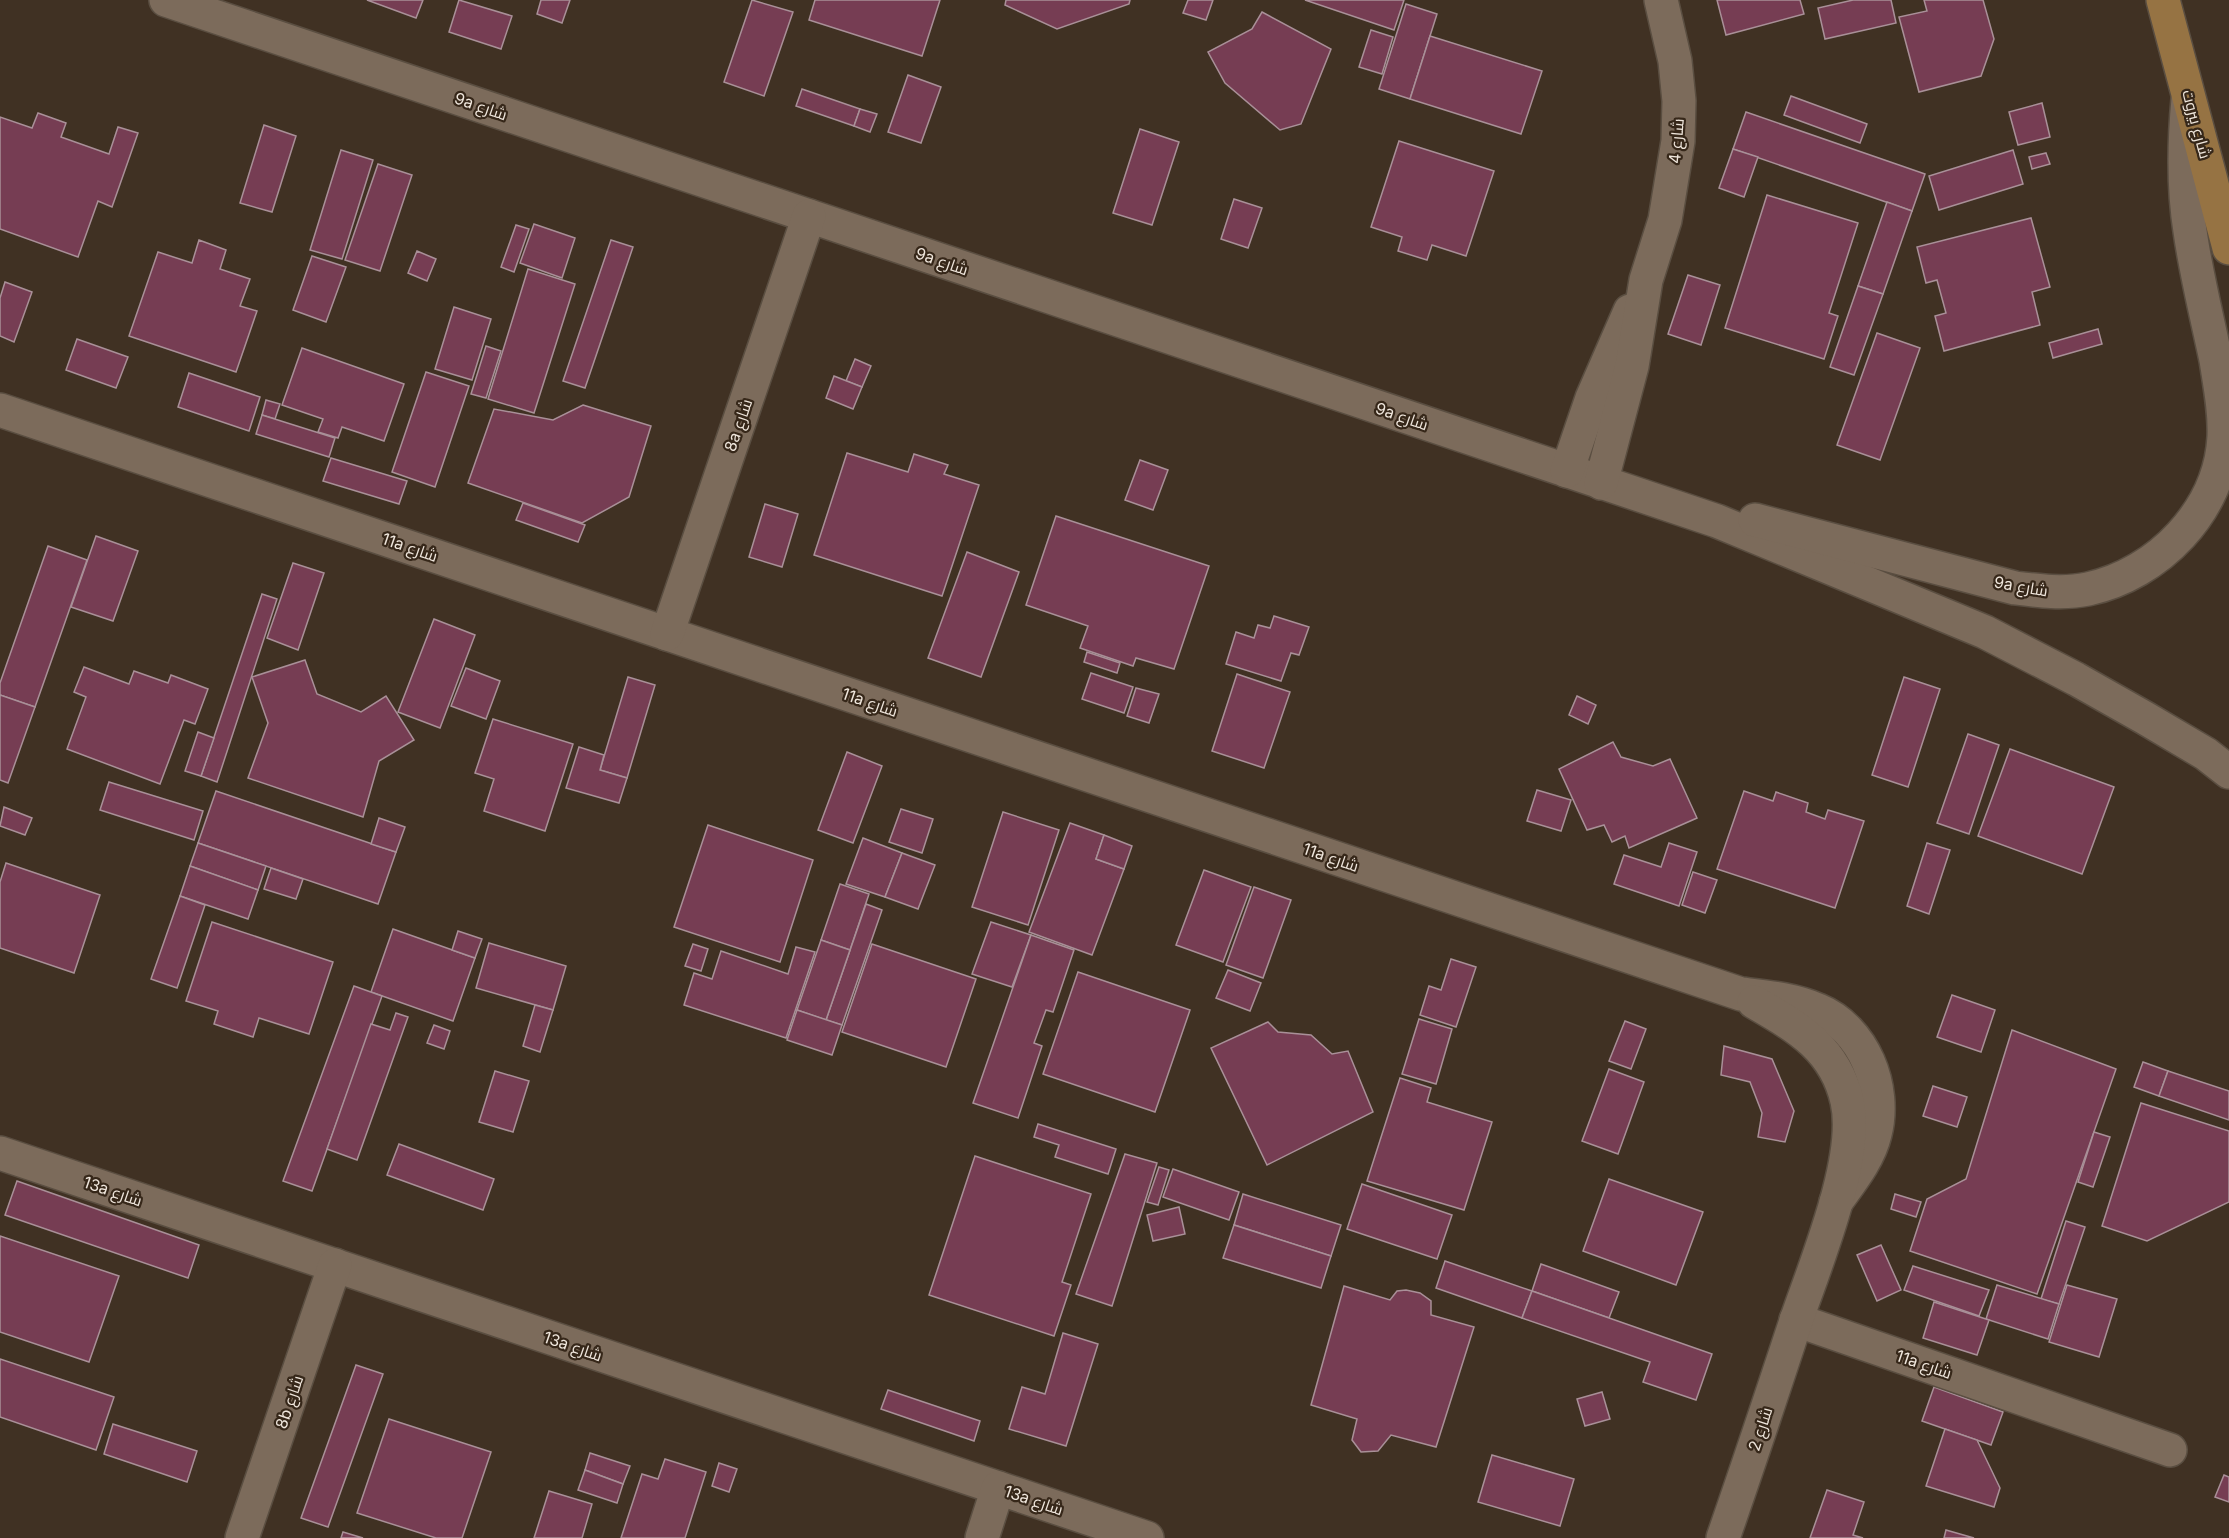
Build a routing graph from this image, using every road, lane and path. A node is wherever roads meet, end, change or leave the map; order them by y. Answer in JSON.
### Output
{"nodes":[{"id":1,"x":166,"y":0,"type":"edge"},
{"id":2,"x":1661,"y":0,"type":"edge"},
{"id":3,"x":2163,"y":0,"type":"edge"},
{"id":4,"x":2188,"y":90,"type":"junction"},
{"id":5,"x":809,"y":216,"type":"junction"},
{"id":6,"x":2229,"y":248,"type":"edge"},
{"id":7,"x":1646,"y":280,"type":"junction"},
{"id":8,"x":0,"y":410,"type":"edge"},
{"id":9,"x":1567,"y":471,"type":"junction"},
{"id":10,"x":1602,"y":483,"type":"junction"},
{"id":11,"x":1717,"y":521,"type":"junction"},
{"id":12,"x":667,"y":634,"type":"junction"},
{"id":13,"x":2229,"y":772,"type":"edge"},
{"id":14,"x":0,"y":1153,"type":"edge"},
{"id":15,"x":335,"y":1265,"type":"junction"},
{"id":16,"x":1796,"y":1320,"type":"junction"},
{"id":17,"x":2170,"y":1450,"type":"dead end"},
{"id":18,"x":998,"y":1488,"type":"junction"},
{"id":19,"x":242,"y":1538,"type":"edge"},
{"id":20,"x":982,"y":1538,"type":"edge"},
{"id":21,"x":1147,"y":1538,"type":"edge"},
{"id":22,"x":1724,"y":1538,"type":"edge"}],
"edges":[{"from":1,"to":5,"type":"street","name":"9a شارع"},
{"from":2,"to":7,"type":"street","name":"شارع 4"},
{"from":3,"to":4,"type":"main road","name":"شارع بيروت"},
{"from":4,"to":6,"type":"main road","name":"شارع بيروت"},
{"from":4,"to":11,"type":"street","name":"9a شارع"},
{"from":5,"to":9,"type":"street","name":"9a شارع"},
{"from":5,"to":12,"type":"street","name":"8a شارع"},
{"from":7,"to":9,"type":"street","name":"شارع 4"},
{"from":7,"to":10,"type":"street","name":"شارع 4"},
{"from":8,"to":12,"type":"street","name":"11a شارع"},
{"from":9,"to":10,"type":"street","name":"9a شارع"},
{"from":10,"to":11,"type":"street","name":"9a شارع"},
{"from":11,"to":13,"type":"street","name":"9a شارع"},
{"from":12,"to":16,"type":"street","name":"11a شارع"},
{"from":14,"to":15,"type":"street","name":"13a شارع"},
{"from":15,"to":18,"type":"street","name":"13a شارع"},
{"from":15,"to":19,"type":"street","name":"8b شارع"},
{"from":16,"to":17,"type":"street","name":"11a شارع"},
{"from":16,"to":22,"type":"street","name":"شارع 2"},
{"from":18,"to":20,"type":"street"},
{"from":18,"to":21,"type":"street","name":"13a شارع"}]}
